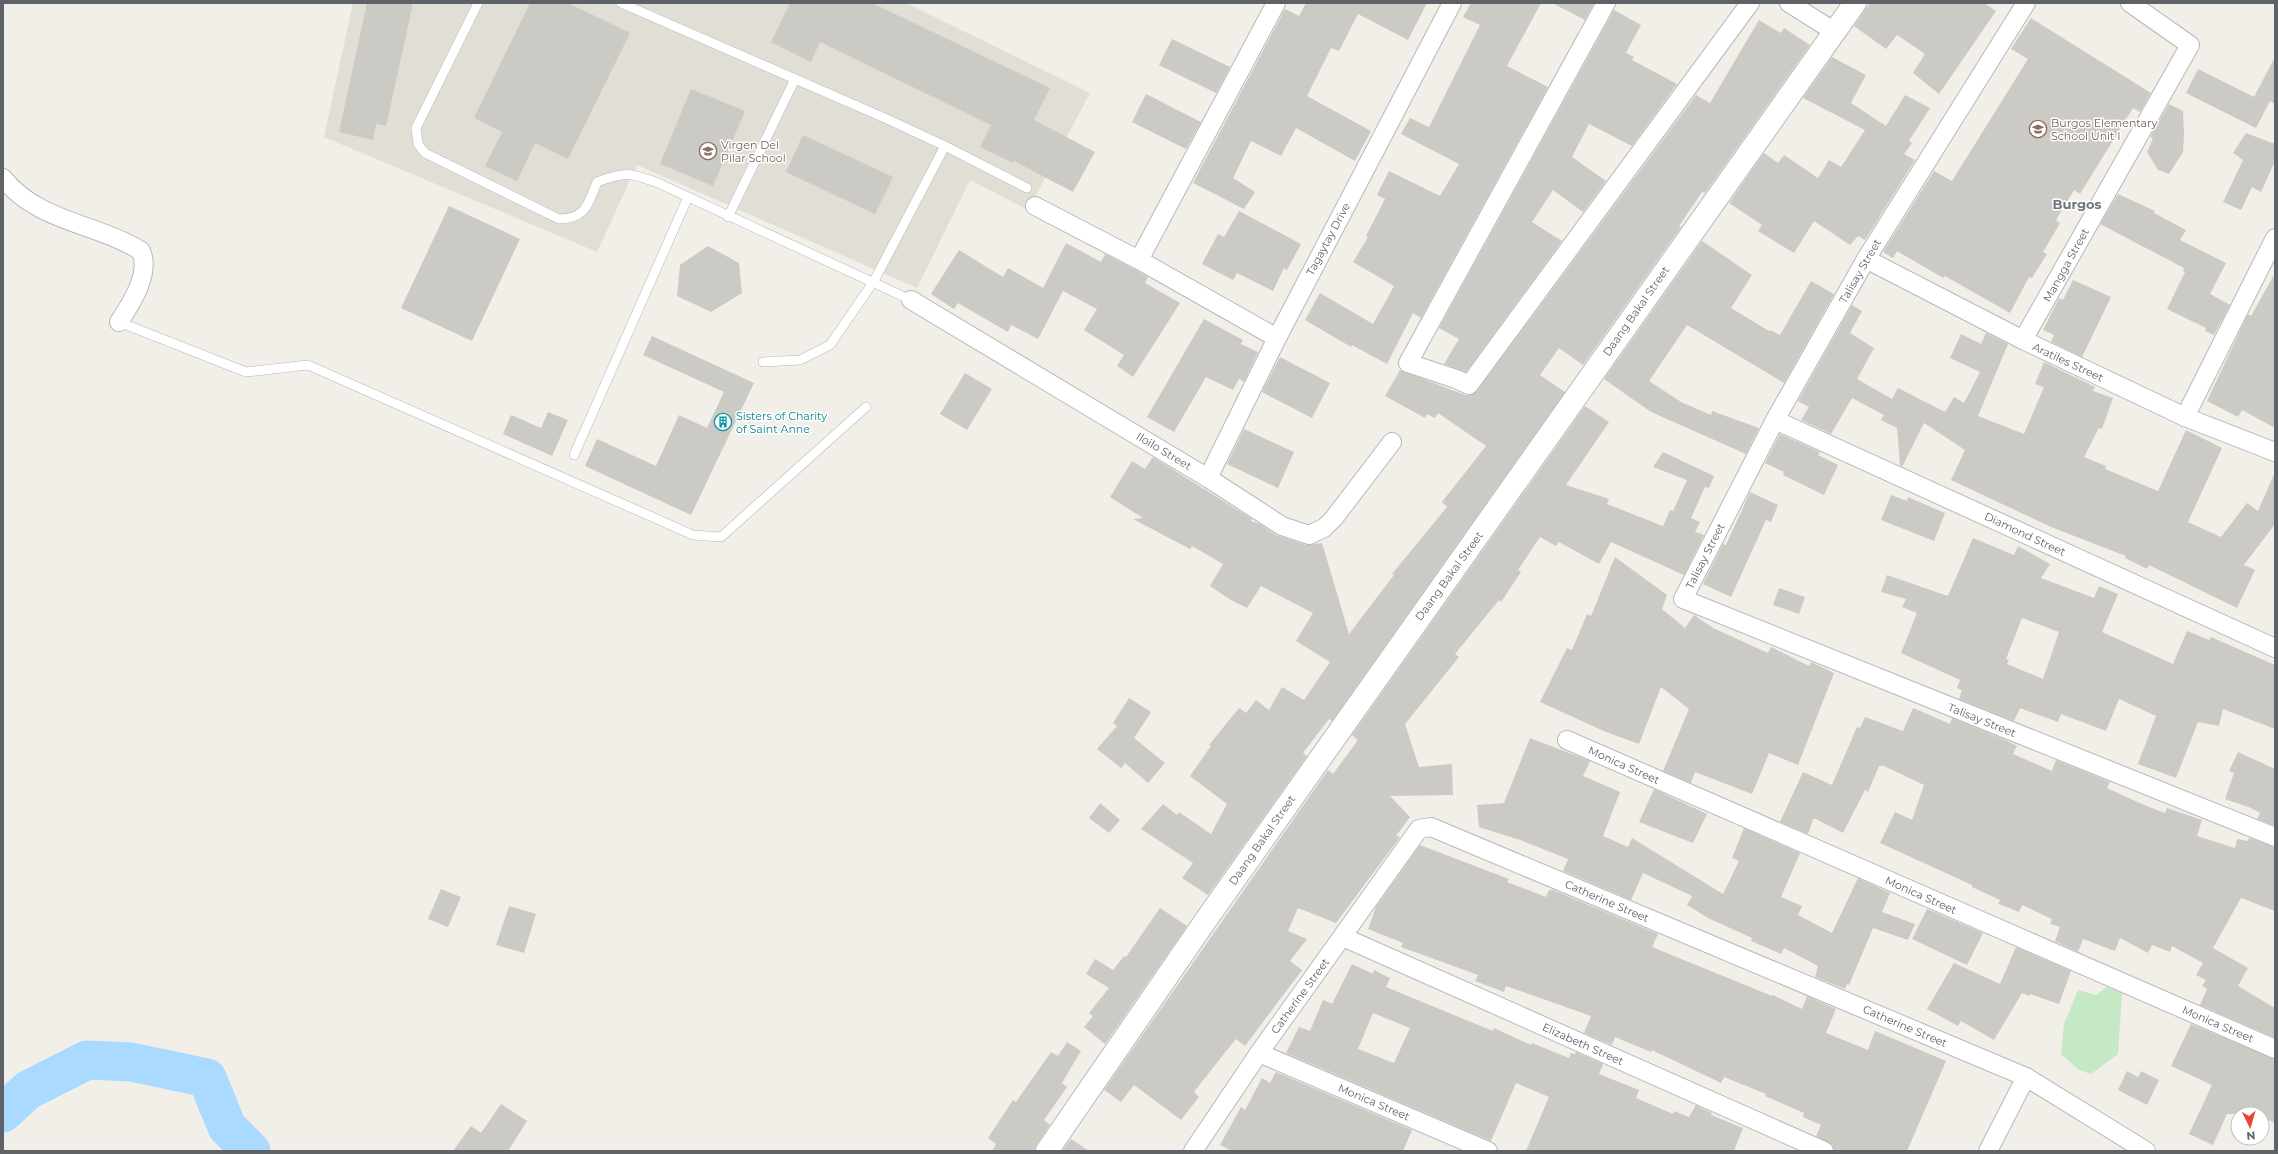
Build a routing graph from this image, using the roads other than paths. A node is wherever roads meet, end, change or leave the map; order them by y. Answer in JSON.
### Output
{"nodes":[{"id":1,"x":478,"y":3,"type":"edge"},
{"id":2,"x":621,"y":3,"type":"edge"},
{"id":3,"x":1276,"y":3,"type":"edge"},
{"id":4,"x":1452,"y":3,"type":"edge"},
{"id":5,"x":1606,"y":3,"type":"edge"},
{"id":6,"x":1750,"y":3,"type":"edge"},
{"id":7,"x":1789,"y":3,"type":"edge"},
{"id":8,"x":1856,"y":3,"type":"edge"},
{"id":9,"x":2026,"y":3,"type":"edge"},
{"id":10,"x":2130,"y":3,"type":"edge"},
{"id":11,"x":1835,"y":32,"type":"junction"},
{"id":12,"x":795,"y":79,"type":"junction"},
{"id":13,"x":945,"y":146,"type":"junction"},
{"id":14,"x":3,"y":178,"type":"edge"},
{"id":15,"x":1027,"y":188,"type":"dead end"},
{"id":16,"x":688,"y":197,"type":"junction"},
{"id":17,"x":1035,"y":206,"type":"dead end"},
{"id":18,"x":728,"y":217,"type":"junction"},
{"id":19,"x":2275,"y":238,"type":"edge"},
{"id":20,"x":1866,"y":259,"type":"junction"},
{"id":21,"x":1139,"y":260,"type":"junction"},
{"id":22,"x":874,"y":281,"type":"junction"},
{"id":23,"x":911,"y":300,"type":"joint"},
{"id":24,"x":119,"y":322,"type":"joint"},
{"id":25,"x":1277,"y":338,"type":"junction"},
{"id":26,"x":2023,"y":340,"type":"junction"},
{"id":27,"x":763,"y":362,"type":"dead end"},
{"id":28,"x":866,"y":407,"type":"dead end"},
{"id":29,"x":2185,"y":417,"type":"junction"},
{"id":30,"x":1775,"y":420,"type":"junction"},
{"id":31,"x":1392,"y":442,"type":"dead end"},
{"id":32,"x":2275,"y":452,"type":"edge"},
{"id":33,"x":574,"y":455,"type":"dead end"},
{"id":34,"x":1208,"y":478,"type":"junction"},
{"id":35,"x":2275,"y":648,"type":"edge"},
{"id":36,"x":1567,"y":740,"type":"dead end"},
{"id":37,"x":2275,"y":837,"type":"edge"},
{"id":38,"x":1343,"y":937,"type":"junction"},
{"id":39,"x":2275,"y":1049,"type":"edge"},
{"id":40,"x":1260,"y":1053,"type":"junction"},
{"id":41,"x":2026,"y":1077,"type":"junction"},
{"id":42,"x":1047,"y":1151,"type":"edge"},
{"id":43,"x":1193,"y":1151,"type":"edge"},
{"id":44,"x":1488,"y":1151,"type":"edge"},
{"id":45,"x":1824,"y":1151,"type":"edge"},
{"id":46,"x":1988,"y":1151,"type":"edge"},
{"id":47,"x":2146,"y":1151,"type":"edge"}],
"edges":[{"from":1,"to":16,"type":"lane"},
{"from":2,"to":12,"type":"lane"},
{"from":3,"to":21,"type":"street"},
{"from":4,"to":25,"type":"street","name":"Tagaytay Drive"},
{"from":5,"to":6,"type":"street"},
{"from":7,"to":11,"type":"street"},
{"from":8,"to":11,"type":"street","name":"Daang Bakal Street"},
{"from":9,"to":20,"type":"street","name":"Talisay Street"},
{"from":10,"to":26,"type":"street","name":"Mangga Street"},
{"from":11,"to":42,"type":"street","name":"Daang Bakal Street"},
{"from":12,"to":13,"type":"lane"},
{"from":12,"to":18,"type":"lane"},
{"from":13,"to":15,"type":"lane"},
{"from":13,"to":22,"type":"lane"},
{"from":14,"to":24,"type":"street"},
{"from":16,"to":18,"type":"lane"},
{"from":16,"to":33,"type":"lane"},
{"from":17,"to":21,"type":"street"},
{"from":18,"to":22,"type":"lane"},
{"from":19,"to":29,"type":"street"},
{"from":20,"to":26,"type":"street","name":"Aratiles Street"},
{"from":20,"to":30,"type":"street","name":"Talisay Street"},
{"from":21,"to":25,"type":"street"},
{"from":22,"to":23,"type":"lane"},
{"from":22,"to":27,"type":"lane"},
{"from":23,"to":34,"type":"street","name":"Iloilo Street"},
{"from":24,"to":28,"type":"lane"},
{"from":25,"to":34,"type":"street","name":"Tagaytay Drive"},
{"from":26,"to":29,"type":"street","name":"Aratiles Street"},
{"from":29,"to":32,"type":"street","name":"Aratiles Street"},
{"from":30,"to":35,"type":"street","name":"Diamond Street"},
{"from":30,"to":37,"type":"street","name":"Talisay Street"},
{"from":31,"to":34,"type":"street","name":"Iloilo Street"},
{"from":36,"to":39,"type":"street","name":"Monica Street"},
{"from":38,"to":40,"type":"street","name":"Catherine Street"},
{"from":38,"to":41,"type":"street","name":"Catherine Street"},
{"from":38,"to":45,"type":"street","name":"Elizabeth Street"},
{"from":40,"to":43,"type":"street","name":"Catherine Street"},
{"from":40,"to":44,"type":"street","name":"Monica Street"},
{"from":41,"to":46,"type":"street"},
{"from":41,"to":47,"type":"street","name":"Catherine Street"}]}
